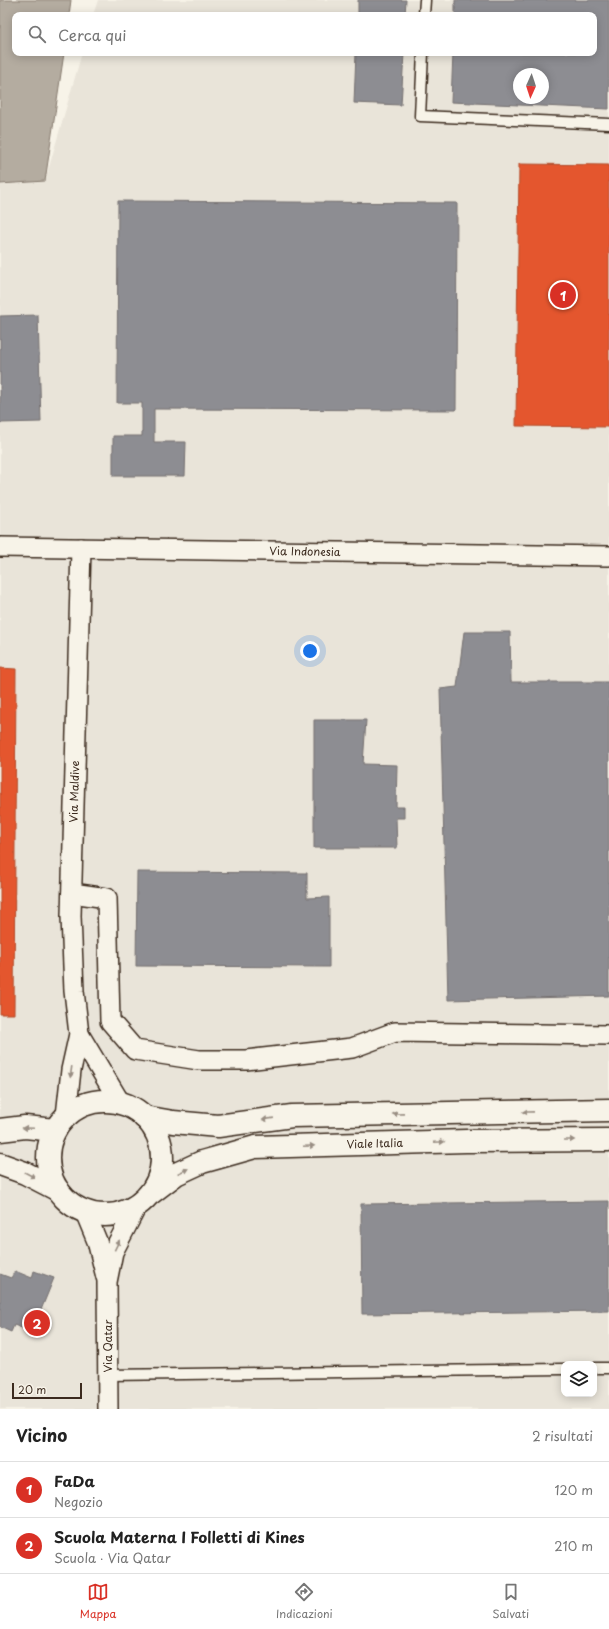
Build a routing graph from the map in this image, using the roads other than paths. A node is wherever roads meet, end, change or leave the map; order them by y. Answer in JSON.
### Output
{"nodes":[{"id":1,"x":424,"y":0,"type":"edge"},
{"id":2,"x":424,"y":12,"type":"edge"},
{"id":3,"x":423,"y":56,"type":"edge"},
{"id":4,"x":609,"y":124,"type":"edge"},
{"id":5,"x":0,"y":547,"type":"edge"},
{"id":6,"x":81,"y":548,"type":"junction"},
{"id":7,"x":609,"y":556,"type":"edge"},
{"id":8,"x":72,"y":893,"type":"junction"},
{"id":9,"x":79,"y":1034,"type":"junction"},
{"id":10,"x":609,"y":1035,"type":"edge"},
{"id":11,"x":121,"y":1104,"type":"junction"},
{"id":12,"x":609,"y":1110,"type":"edge"},
{"id":13,"x":144,"y":1116,"type":"junction"},
{"id":14,"x":61,"y":1123,"type":"junction"},
{"id":15,"x":0,"y":1130,"type":"edge"},
{"id":16,"x":609,"y":1140,"type":"edge"},
{"id":17,"x":0,"y":1164,"type":"edge"},
{"id":18,"x":58,"y":1190,"type":"junction"},
{"id":19,"x":145,"y":1198,"type":"junction"},
{"id":20,"x":85,"y":1212,"type":"junction"},
{"id":21,"x":107,"y":1282,"type":"junction"},
{"id":22,"x":597,"y":1368,"type":"edge"},
{"id":23,"x":609,"y":1368,"type":"edge"},
{"id":24,"x":561,"y":1369,"type":"edge"},
{"id":25,"x":108,"y":1375,"type":"junction"},
{"id":26,"x":108,"y":1409,"type":"edge"}],
"edges":[{"from":1,"to":2,"type":"lane"},
{"from":3,"to":4,"type":"lane"},
{"from":5,"to":6,"type":"street","name":"Via Indonesia"},
{"from":6,"to":7,"type":"street","name":"Via Indonesia"},
{"from":6,"to":8,"type":"street","name":"Via Maldive"},
{"from":8,"to":9,"type":"street","name":"Via Maldive"},
{"from":8,"to":10,"type":"street"},
{"from":9,"to":11,"type":"street","name":"Via Maldive"},
{"from":9,"to":14,"type":"street","name":"Via Maldive","one_way":true},
{"from":11,"to":13,"type":"main road"},
{"from":11,"to":14,"type":"main road"},
{"from":12,"to":13,"type":"main road","one_way":true},
{"from":13,"to":19,"type":"main road"},
{"from":14,"to":15,"type":"main road","one_way":true},
{"from":14,"to":18,"type":"main road"},
{"from":19,"to":16,"type":"main road","name":"Viale Italia","one_way":true},
{"from":17,"to":18,"type":"main road","one_way":true},
{"from":18,"to":20,"type":"main road"},
{"from":19,"to":20,"type":"main road"},
{"from":21,"to":19,"type":"street","one_way":true},
{"from":20,"to":21,"type":"street"},
{"from":21,"to":25,"type":"street","name":"Via Qatar"},
{"from":22,"to":23,"type":"lane"},
{"from":24,"to":25,"type":"lane"},
{"from":25,"to":26,"type":"street","name":"Via Qatar"}]}
